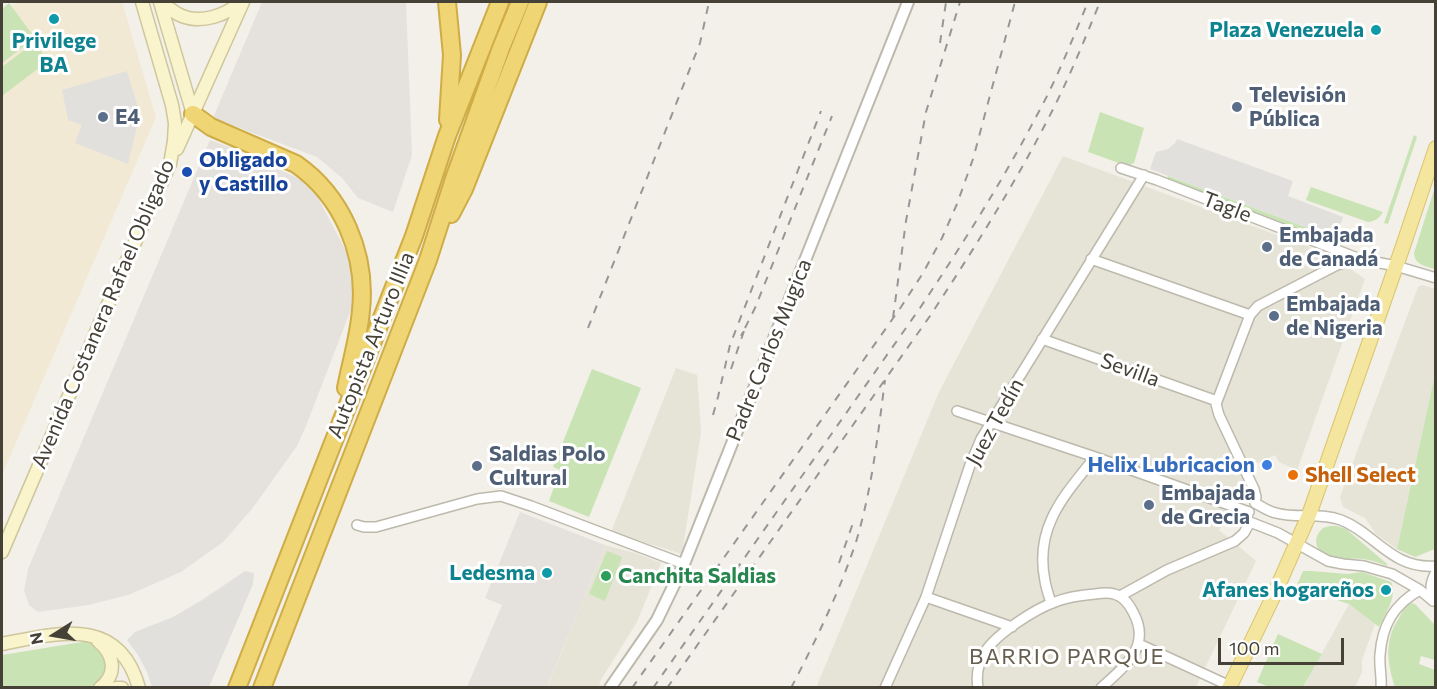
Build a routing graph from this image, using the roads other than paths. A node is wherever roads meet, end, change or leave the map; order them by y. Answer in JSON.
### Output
{"nodes":[{"id":1,"x":142,"y":2,"type":"edge"},
{"id":2,"x":161,"y":2,"type":"edge"},
{"id":3,"x":242,"y":2,"type":"edge"},
{"id":4,"x":447,"y":2,"type":"edge"},
{"id":5,"x":500,"y":2,"type":"edge"},
{"id":6,"x":520,"y":2,"type":"edge"},
{"id":7,"x":538,"y":2,"type":"edge"},
{"id":8,"x":908,"y":2,"type":"edge"},
{"id":9,"x":193,"y":114,"type":"junction"},
{"id":10,"x":447,"y":136,"type":"junction"},
{"id":11,"x":1436,"y":148,"type":"edge"},
{"id":12,"x":170,"y":164,"type":"junction"},
{"id":13,"x":1121,"y":168,"type":"dead end"},
{"id":14,"x":1144,"y":175,"type":"junction"},
{"id":15,"x":1091,"y":259,"type":"junction"},
{"id":16,"x":1360,"y":259,"type":"junction"},
{"id":17,"x":428,"y":260,"type":"junction"},
{"id":18,"x":1396,"y":266,"type":"junction"},
{"id":19,"x":1436,"y":278,"type":"edge"},
{"id":20,"x":1250,"y":315,"type":"junction"},
{"id":21,"x":1042,"y":339,"type":"junction"},
{"id":22,"x":1217,"y":401,"type":"junction"},
{"id":23,"x":957,"y":411,"type":"dead end"},
{"id":24,"x":991,"y":422,"type":"junction"},
{"id":25,"x":338,"y":427,"type":"junction"},
{"id":26,"x":1095,"y":457,"type":"junction"},
{"id":27,"x":1255,"y":503,"type":"junction"},
{"id":28,"x":1309,"y":515,"type":"junction"},
{"id":29,"x":1249,"y":517,"type":"junction"},
{"id":30,"x":357,"y":525,"type":"dead end"},
{"id":31,"x":1297,"y":543,"type":"junction"},
{"id":32,"x":2,"y":552,"type":"edge"},
{"id":33,"x":684,"y":564,"type":"junction"},
{"id":34,"x":1436,"y":566,"type":"edge"},
{"id":35,"x":1436,"y":572,"type":"edge"},
{"id":36,"x":300,"y":589,"type":"junction"},
{"id":37,"x":1420,"y":590,"type":"junction"},
{"id":38,"x":1119,"y":596,"type":"junction"},
{"id":39,"x":926,"y":597,"type":"junction"},
{"id":40,"x":1051,"y":603,"type":"junction"},
{"id":41,"x":1434,"y":603,"type":"edge"},
{"id":42,"x":1012,"y":627,"type":"junction"},
{"id":43,"x":84,"y":634,"type":"junction"},
{"id":44,"x":2,"y":644,"type":"edge"},
{"id":45,"x":1139,"y":644,"type":"junction"},
{"id":46,"x":100,"y":687,"type":"edge"},
{"id":47,"x":116,"y":687,"type":"edge"},
{"id":48,"x":122,"y":687,"type":"edge"},
{"id":49,"x":139,"y":687,"type":"edge"},
{"id":50,"x":237,"y":687,"type":"edge"},
{"id":51,"x":262,"y":687,"type":"edge"},
{"id":52,"x":273,"y":687,"type":"edge"},
{"id":53,"x":610,"y":687,"type":"edge"},
{"id":54,"x":885,"y":687,"type":"edge"},
{"id":55,"x":978,"y":687,"type":"edge"},
{"id":56,"x":1101,"y":687,"type":"edge"},
{"id":57,"x":1229,"y":687,"type":"edge"},
{"id":58,"x":1382,"y":687,"type":"edge"}],
"edges":[{"from":1,"to":12,"type":"main road","name":"Avenida Costanera Rafael Obligado"},
{"from":2,"to":3,"type":"main road"},
{"from":2,"to":9,"type":"main road"},
{"from":3,"to":9,"type":"main road"},
{"from":4,"to":10,"type":"highway"},
{"from":5,"to":10,"type":"highway","name":"Autopista Arturo Illia"},
{"from":6,"to":17,"type":"highway","name":"Autopista Arturo Illia"},
{"from":7,"to":17,"type":"highway"},
{"from":8,"to":33,"type":"street","name":"Padre Carlos Mugica"},
{"from":9,"to":12,"type":"main road"},
{"from":9,"to":25,"type":"highway"},
{"from":10,"to":25,"type":"highway","name":"Autopista Arturo Illia"},
{"from":11,"to":18,"type":"main road"},
{"from":12,"to":32,"type":"main road","name":"Avenida Costanera Rafael Obligado"},
{"from":13,"to":14,"type":"street","name":"Tagle"},
{"from":14,"to":15,"type":"street","name":"Juez Tedín"},
{"from":14,"to":16,"type":"street","name":"Tagle"},
{"from":15,"to":20,"type":"street"},
{"from":15,"to":21,"type":"street","name":"Juez Tedín"},
{"from":16,"to":18,"type":"street","name":"Tagle"},
{"from":16,"to":20,"type":"street"},
{"from":17,"to":36,"type":"highway","name":"Autopista Arturo Illia"},
{"from":18,"to":19,"type":"street","name":"Tagle"},
{"from":18,"to":28,"type":"main road"},
{"from":20,"to":22,"type":"street"},
{"from":21,"to":22,"type":"street","name":"Sevilla"},
{"from":21,"to":24,"type":"street","name":"Juez Tedín"},
{"from":22,"to":27,"type":"street"},
{"from":23,"to":24,"type":"street"},
{"from":24,"to":26,"type":"street"},
{"from":24,"to":39,"type":"street","name":"Juez Tedín"},
{"from":25,"to":50,"type":"highway","name":"Autopista Arturo Illia"},
{"from":26,"to":29,"type":"street"},
{"from":26,"to":40,"type":"street"},
{"from":27,"to":28,"type":"street"},
{"from":27,"to":29,"type":"street"},
{"from":28,"to":31,"type":"main road"},
{"from":28,"to":34,"type":"street"},
{"from":29,"to":31,"type":"street"},
{"from":29,"to":38,"type":"street"},
{"from":30,"to":33,"type":"street"},
{"from":31,"to":37,"type":"street"},
{"from":31,"to":57,"type":"main road"},
{"from":33,"to":53,"type":"street","name":"Padre Carlos Mugica"},
{"from":35,"to":41,"type":"street"},
{"from":36,"to":51,"type":"highway","name":"Autopista Arturo Illia"},
{"from":36,"to":52,"type":"highway"},
{"from":37,"to":41,"type":"street"},
{"from":37,"to":58,"type":"street"},
{"from":38,"to":40,"type":"street"},
{"from":38,"to":45,"type":"street"},
{"from":39,"to":42,"type":"street"},
{"from":39,"to":54,"type":"street","name":"Juez Tedín"},
{"from":40,"to":42,"type":"street"},
{"from":42,"to":55,"type":"street"},
{"from":43,"to":44,"type":"main road"},
{"from":43,"to":46,"type":"main road"},
{"from":43,"to":49,"type":"main road"},
{"from":45,"to":56,"type":"street"},
{"from":45,"to":57,"type":"street"},
{"from":47,"to":48,"type":"main road"}]}
